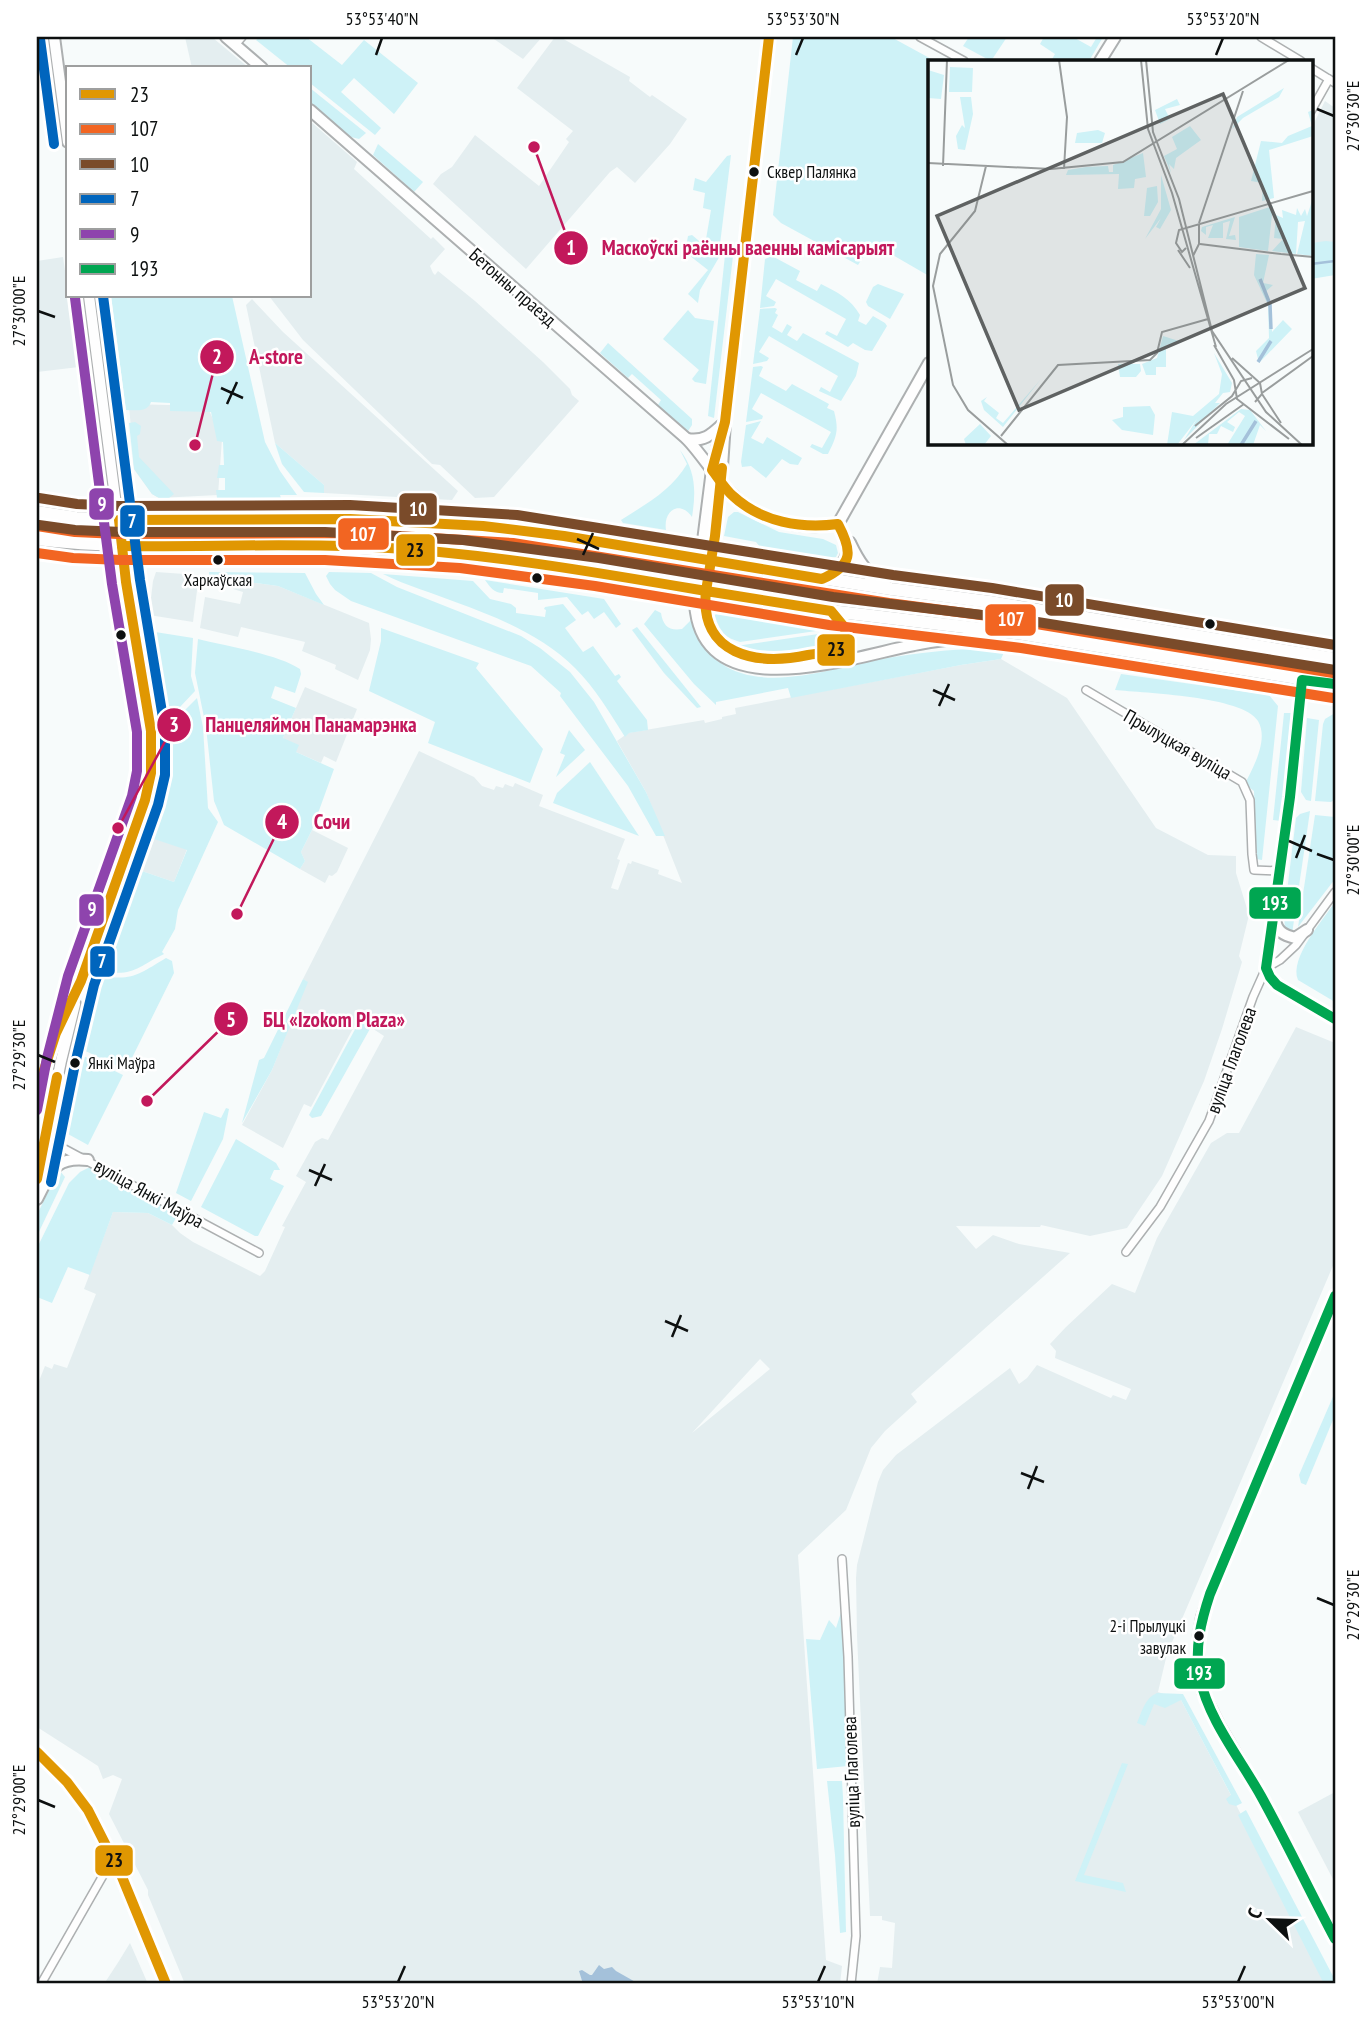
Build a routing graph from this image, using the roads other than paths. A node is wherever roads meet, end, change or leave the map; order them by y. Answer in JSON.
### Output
{"nodes":[{"id":1,"x":54,"y":37,"type":"edge"},
{"id":2,"x":769,"y":37,"type":"edge"},
{"id":3,"x":920,"y":37,"type":"edge"},
{"id":4,"x":1115,"y":37,"type":"edge"},
{"id":5,"x":1261,"y":37,"type":"edge"},
{"id":6,"x":234,"y":39,"type":"edge"},
{"id":7,"x":962,"y":60,"type":"edge"},
{"id":8,"x":1103,"y":60,"type":"edge"},
{"id":9,"x":1299,"y":60,"type":"edge"},
{"id":10,"x":260,"y":66,"type":"edge"},
{"id":11,"x":1312,"y":69,"type":"edge"},
{"id":12,"x":1332,"y":81,"type":"edge"},
{"id":13,"x":1312,"y":110,"type":"edge"},
{"id":14,"x":312,"y":112,"type":"edge"},
{"id":15,"x":66,"y":127,"type":"edge"},
{"id":16,"x":89,"y":298,"type":"edge"},
{"id":17,"x":928,"y":365,"type":"edge"},
{"id":18,"x":725,"y":422,"type":"junction"},
{"id":19,"x":687,"y":439,"type":"junction"},
{"id":20,"x":712,"y":470,"type":"junction"},
{"id":21,"x":721,"y":482,"type":"junction"},
{"id":22,"x":709,"y":492,"type":"junction"},
{"id":23,"x":734,"y":496,"type":"junction"},
{"id":24,"x":719,"y":504,"type":"junction"},
{"id":25,"x":37,"y":512,"type":"edge"},
{"id":26,"x":119,"y":520,"type":"junction"},
{"id":27,"x":394,"y":522,"type":"junction"},
{"id":28,"x":838,"y":524,"type":"junction"},
{"id":29,"x":37,"y":539,"type":"edge"},
{"id":30,"x":849,"y":543,"type":"junction"},
{"id":31,"x":122,"y":546,"type":"junction"},
{"id":32,"x":386,"y":548,"type":"junction"},
{"id":33,"x":822,"y":579,"type":"junction"},
{"id":34,"x":891,"y":589,"type":"junction"},
{"id":35,"x":831,"y":611,"type":"junction"},
{"id":36,"x":1023,"y":634,"type":"junction"},
{"id":37,"x":1305,"y":654,"type":"junction"},
{"id":38,"x":1335,"y":659,"type":"edge"},
{"id":39,"x":1302,"y":680,"type":"junction"},
{"id":40,"x":1335,"y":684,"type":"edge"},
{"id":41,"x":1086,"y":690,"type":"dead end"},
{"id":42,"x":1280,"y":871,"type":"junction"},
{"id":43,"x":1335,"y":892,"type":"edge"},
{"id":44,"x":1275,"y":914,"type":"junction"},
{"id":45,"x":1307,"y":930,"type":"junction"},
{"id":46,"x":1266,"y":968,"type":"junction"},
{"id":47,"x":81,"y":981,"type":"junction"},
{"id":48,"x":1335,"y":1019,"type":"edge"},
{"id":49,"x":37,"y":1103,"type":"edge"},
{"id":50,"x":41,"y":1137,"type":"edge"},
{"id":51,"x":88,"y":1160,"type":"junction"},
{"id":52,"x":37,"y":1179,"type":"edge"},
{"id":53,"x":37,"y":1199,"type":"edge"},
{"id":54,"x":1126,"y":1252,"type":"dead end"},
{"id":55,"x":259,"y":1253,"type":"dead end"},
{"id":56,"x":1335,"y":1296,"type":"edge"},
{"id":57,"x":842,"y":1559,"type":"dead end"},
{"id":58,"x":39,"y":1758,"type":"edge"},
{"id":59,"x":115,"y":1862,"type":"junction"},
{"id":60,"x":1335,"y":1939,"type":"edge"},
{"id":61,"x":41,"y":1984,"type":"edge"},
{"id":62,"x":166,"y":1984,"type":"edge"},
{"id":63,"x":851,"y":1984,"type":"edge"}],
"edges":[{"from":1,"to":15,"type":"main road"},
{"from":2,"to":18,"type":"main road"},
{"from":3,"to":7,"type":"street"},
{"from":4,"to":8,"type":"main road"},
{"from":5,"to":9,"type":"street"},
{"from":6,"to":10,"type":"main road"},
{"from":11,"to":12,"type":"street"},
{"from":12,"to":13,"type":"street"},
{"from":14,"to":19,"type":"main road","name":"Бетонны праезд"},
{"from":16,"to":26,"type":"main road"},
{"from":17,"to":28,"type":"main road"},
{"from":18,"to":19,"type":"main road"},
{"from":18,"to":20,"type":"main road"},
{"from":18,"to":21,"type":"main road"},
{"from":19,"to":20,"type":"main road","name":"Бетонны праезд"},
{"from":20,"to":21,"type":"main road","name":"Бетонны праезд"},
{"from":20,"to":22,"type":"main road"},
{"from":21,"to":22,"type":"main road"},
{"from":21,"to":23,"type":"main road","name":"Бетонны праезд"},
{"from":21,"to":24,"type":"main road"},
{"from":22,"to":36,"type":"main road"},
{"from":23,"to":24,"type":"main road"},
{"from":23,"to":28,"type":"main road","name":"Бетонны праезд"},
{"from":24,"to":35,"type":"main road"},
{"from":25,"to":26,"type":"main road"},
{"from":26,"to":27,"type":"main road"},
{"from":26,"to":31,"type":"main road"},
{"from":27,"to":32,"type":"main road"},
{"from":27,"to":33,"type":"main road","bridge":true},
{"from":28,"to":30,"type":"main road"},
{"from":29,"to":31,"type":"main road"},
{"from":30,"to":33,"type":"main road"},
{"from":30,"to":34,"type":"main road"},
{"from":31,"to":32,"type":"main road"},
{"from":31,"to":47,"type":"main road"},
{"from":32,"to":35,"type":"main road","bridge":true},
{"from":33,"to":34,"type":"main road"},
{"from":34,"to":37,"type":"main road"},
{"from":35,"to":36,"type":"main road"},
{"from":36,"to":39,"type":"main road"},
{"from":37,"to":38,"type":"main road"},
{"from":37,"to":39,"type":"main road"},
{"from":39,"to":40,"type":"main road"},
{"from":39,"to":42,"type":"main road","name":"вуліца Глаголева"},
{"from":41,"to":42,"type":"street","name":"Прылуцкая вуліца"},
{"from":42,"to":44,"type":"main road","name":"вуліца Глаголева"},
{"from":43,"to":45,"type":"street"},
{"from":44,"to":45,"type":"main road"},
{"from":44,"to":46,"type":"main road","name":"вуліца Глаголева"},
{"from":45,"to":46,"type":"street"},
{"from":46,"to":48,"type":"main road"},
{"from":46,"to":54,"type":"street","name":"вуліца Глаголева"},
{"from":47,"to":49,"type":"main road"},
{"from":47,"to":50,"type":"main road"},
{"from":50,"to":51,"type":"street","name":"вуліца Янкі Маўра"},
{"from":50,"to":52,"type":"main road"},
{"from":51,"to":53,"type":"main road"},
{"from":51,"to":55,"type":"street","name":"вуліца Янкі Маўра"},
{"from":56,"to":60,"type":"main road"},
{"from":57,"to":63,"type":"street","name":"вуліца Глаголева"},
{"from":58,"to":59,"type":"main road"},
{"from":59,"to":61,"type":"street"},
{"from":59,"to":62,"type":"main road"}]}
